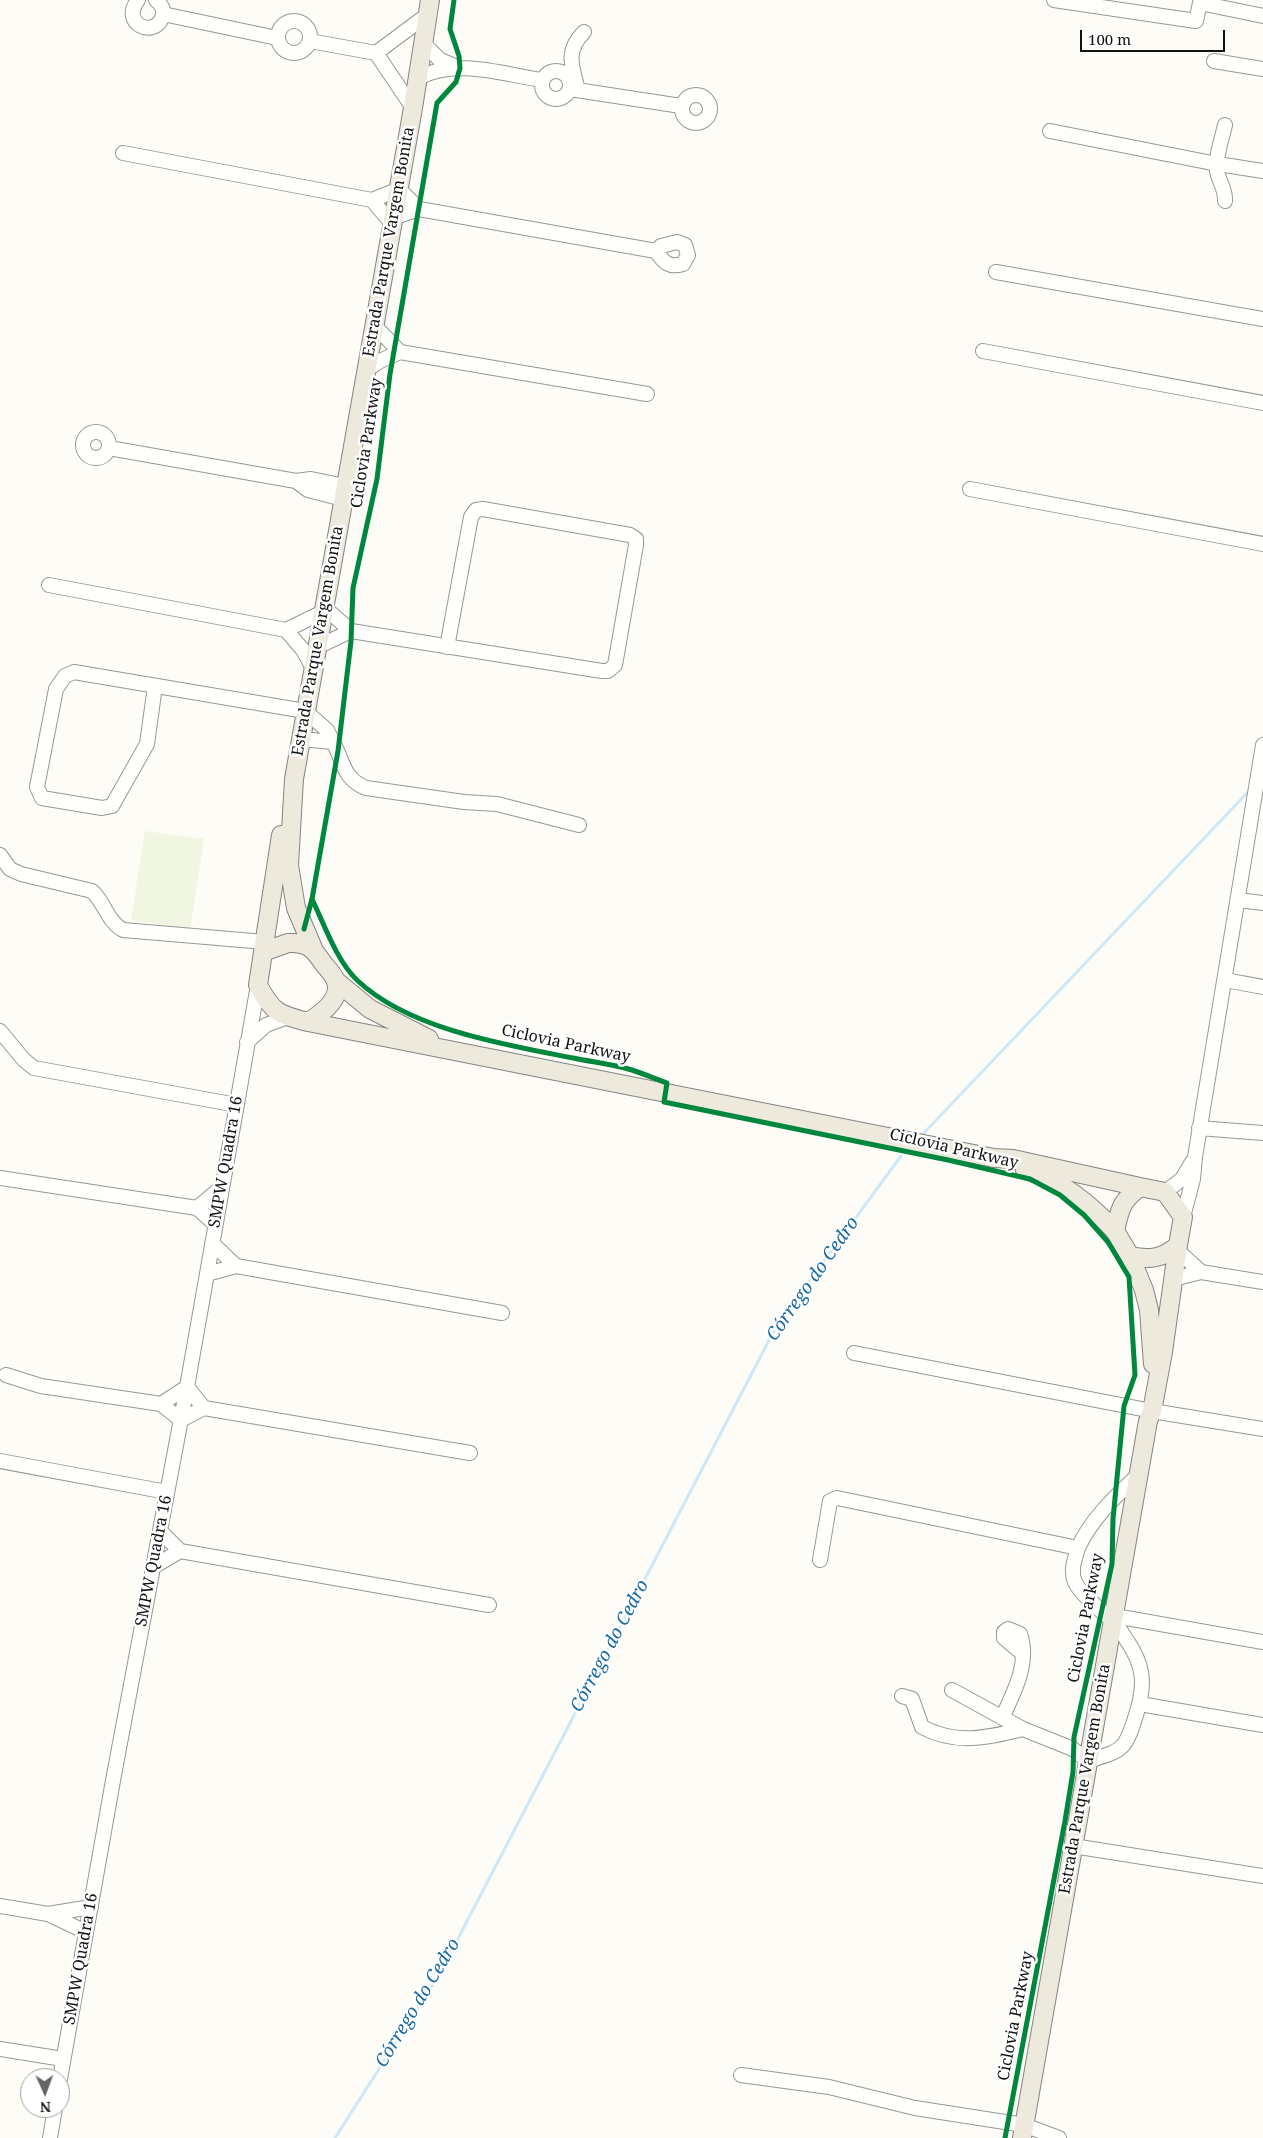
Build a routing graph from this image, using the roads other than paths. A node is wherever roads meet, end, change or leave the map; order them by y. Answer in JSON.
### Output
{"nodes":[{"id":1,"x":138,"y":0,"type":"edge"},
{"id":2,"x":156,"y":0,"type":"edge"},
{"id":3,"x":1054,"y":0,"type":"edge"},
{"id":4,"x":429,"y":7,"type":"edge"},
{"id":5,"x":163,"y":14,"type":"junction"},
{"id":6,"x":1263,"y":16,"type":"edge"},
{"id":7,"x":584,"y":32,"type":"dead end"},
{"id":8,"x":277,"y":38,"type":"junction"},
{"id":9,"x":310,"y":41,"type":"junction"},
{"id":10,"x":424,"y":44,"type":"junction"},
{"id":11,"x":376,"y":54,"type":"junction"},
{"id":12,"x":1214,"y":61,"type":"dead end"},
{"id":13,"x":460,"y":68,"type":"junction"},
{"id":14,"x":1263,"y":70,"type":"edge"},
{"id":15,"x":418,"y":78,"type":"junction"},
{"id":16,"x":574,"y":90,"type":"junction"},
{"id":17,"x":681,"y":106,"type":"dead end"},
{"id":18,"x":413,"y":108,"type":"junction"},
{"id":19,"x":1224,"y":125,"type":"dead end"},
{"id":20,"x":1050,"y":130,"type":"dead end"},
{"id":21,"x":123,"y":153,"type":"dead end"},
{"id":22,"x":1216,"y":164,"type":"junction"},
{"id":23,"x":1263,"y":170,"type":"edge"},
{"id":24,"x":398,"y":189,"type":"junction"},
{"id":25,"x":372,"y":200,"type":"junction"},
{"id":26,"x":1225,"y":201,"type":"dead end"},
{"id":27,"x":419,"y":209,"type":"junction"},
{"id":28,"x":392,"y":221,"type":"junction"},
{"id":29,"x":656,"y":252,"type":"dead end"},
{"id":30,"x":996,"y":272,"type":"dead end"},
{"id":31,"x":1263,"y":319,"type":"edge"},
{"id":32,"x":374,"y":325,"type":"junction"},
{"id":33,"x":983,"y":351,"type":"dead end"},
{"id":34,"x":400,"y":352,"type":"junction"},
{"id":35,"x":366,"y":370,"type":"junction"},
{"id":36,"x":647,"y":394,"type":"dead end"},
{"id":37,"x":1263,"y":403,"type":"edge"},
{"id":38,"x":109,"y":448,"type":"dead end"},
{"id":39,"x":970,"y":490,"type":"dead end"},
{"id":40,"x":344,"y":492,"type":"junction"},
{"id":41,"x":1263,"y":544,"type":"edge"},
{"id":42,"x":50,"y":585,"type":"dead end"},
{"id":43,"x":323,"y":609,"type":"junction"},
{"id":44,"x":286,"y":630,"type":"junction"},
{"id":45,"x":351,"y":631,"type":"junction"},
{"id":46,"x":317,"y":647,"type":"junction"},
{"id":47,"x":447,"y":647,"type":"junction"},
{"id":48,"x":313,"y":668,"type":"junction"},
{"id":49,"x":156,"y":686,"type":"junction"},
{"id":50,"x":305,"y":711,"type":"junction"},
{"id":51,"x":301,"y":739,"type":"junction"},
{"id":52,"x":333,"y":742,"type":"junction"},
{"id":53,"x":1263,"y":745,"type":"edge"},
{"id":54,"x":294,"y":779,"type":"junction"},
{"id":55,"x":579,"y":824,"type":"dead end"},
{"id":56,"x":0,"y":855,"type":"edge"},
{"id":57,"x":1238,"y":900,"type":"junction"},
{"id":58,"x":1263,"y":903,"type":"edge"},
{"id":59,"x":264,"y":947,"type":"junction"},
{"id":60,"x":313,"y":948,"type":"junction"},
{"id":61,"x":1224,"y":980,"type":"junction"},
{"id":62,"x":336,"y":981,"type":"junction"},
{"id":63,"x":258,"y":985,"type":"junction"},
{"id":64,"x":1263,"y":987,"type":"edge"},
{"id":65,"x":288,"y":1017,"type":"junction"},
{"id":66,"x":308,"y":1022,"type":"junction"},
{"id":67,"x":0,"y":1031,"type":"edge"},
{"id":68,"x":247,"y":1042,"type":"junction"},
{"id":69,"x":459,"y":1052,"type":"junction"},
{"id":70,"x":237,"y":1105,"type":"junction"},
{"id":71,"x":1199,"y":1128,"type":"junction"},
{"id":72,"x":1263,"y":1133,"type":"edge"},
{"id":73,"x":1194,"y":1157,"type":"junction"},
{"id":74,"x":994,"y":1158,"type":"junction"},
{"id":75,"x":0,"y":1178,"type":"edge"},
{"id":76,"x":1140,"y":1187,"type":"junction"},
{"id":77,"x":221,"y":1188,"type":"junction"},
{"id":78,"x":1165,"y":1192,"type":"junction"},
{"id":79,"x":197,"y":1208,"type":"junction"},
{"id":80,"x":1183,"y":1217,"type":"junction"},
{"id":81,"x":215,"y":1224,"type":"junction"},
{"id":82,"x":1115,"y":1231,"type":"junction"},
{"id":83,"x":212,"y":1243,"type":"junction"},
{"id":84,"x":1178,"y":1248,"type":"junction"},
{"id":85,"x":1130,"y":1256,"type":"junction"},
{"id":86,"x":236,"y":1266,"type":"junction"},
{"id":87,"x":1201,"y":1272,"type":"junction"},
{"id":88,"x":207,"y":1274,"type":"junction"},
{"id":89,"x":1173,"y":1279,"type":"junction"},
{"id":90,"x":1263,"y":1282,"type":"edge"},
{"id":91,"x":502,"y":1313,"type":"dead end"},
{"id":92,"x":854,"y":1353,"type":"dead end"},
{"id":93,"x":6,"y":1374,"type":"dead end"},
{"id":94,"x":187,"y":1387,"type":"junction"},
{"id":95,"x":161,"y":1404,"type":"junction"},
{"id":96,"x":204,"y":1408,"type":"junction"},
{"id":97,"x":1148,"y":1414,"type":"junction"},
{"id":98,"x":181,"y":1420,"type":"junction"},
{"id":99,"x":1263,"y":1429,"type":"edge"},
{"id":100,"x":470,"y":1454,"type":"dead end"},
{"id":101,"x":0,"y":1460,"type":"edge"},
{"id":102,"x":1138,"y":1475,"type":"junction"},
{"id":103,"x":167,"y":1492,"type":"junction"},
{"id":104,"x":160,"y":1531,"type":"junction"},
{"id":105,"x":1078,"y":1548,"type":"junction"},
{"id":106,"x":180,"y":1552,"type":"junction"},
{"id":107,"x":820,"y":1560,"type":"dead end"},
{"id":108,"x":153,"y":1567,"type":"junction"},
{"id":109,"x":489,"y":1605,"type":"dead end"},
{"id":110,"x":1114,"y":1619,"type":"junction"},
{"id":111,"x":1263,"y":1642,"type":"edge"},
{"id":112,"x":1023,"y":1654,"type":"dead end"},
{"id":113,"x":952,"y":1690,"type":"dead end"},
{"id":114,"x":902,"y":1696,"type":"dead end"},
{"id":115,"x":1140,"y":1704,"type":"junction"},
{"id":116,"x":1002,"y":1718,"type":"junction"},
{"id":117,"x":1263,"y":1725,"type":"edge"},
{"id":118,"x":1023,"y":1729,"type":"junction"},
{"id":119,"x":1088,"y":1760,"type":"junction"},
{"id":120,"x":1073,"y":1846,"type":"junction"},
{"id":121,"x":1263,"y":1876,"type":"edge"},
{"id":122,"x":0,"y":1906,"type":"edge"},
{"id":123,"x":91,"y":1907,"type":"junction"},
{"id":124,"x":48,"y":1914,"type":"junction"},
{"id":125,"x":86,"y":1932,"type":"junction"},
{"id":126,"x":0,"y":2049,"type":"edge"},
{"id":127,"x":63,"y":2060,"type":"junction"},
{"id":128,"x":62,"y":2068,"type":"edge"},
{"id":129,"x":741,"y":2075,"type":"dead end"},
{"id":130,"x":53,"y":2118,"type":"edge"},
{"id":131,"x":1023,"y":2131,"type":"edge"},
{"id":132,"x":50,"y":2138,"type":"edge"},
{"id":133,"x":1058,"y":2138,"type":"edge"}],
"edges":[{"from":1,"to":5,"type":"street"},
{"from":2,"to":5,"type":"street"},
{"from":3,"to":6,"type":"street"},
{"from":4,"to":10,"type":"main road","name":"Estrada Parque Vargem Bonita"},
{"from":4,"to":11,"type":"street"},
{"from":5,"to":8,"type":"street"},
{"from":7,"to":16,"type":"street"},
{"from":8,"to":9,"type":"street"},
{"from":8,"to":9,"type":"street"},
{"from":9,"to":11,"type":"street"},
{"from":10,"to":13,"type":"street"},
{"from":10,"to":15,"type":"main road","name":"Estrada Parque Vargem Bonita"},
{"from":11,"to":18,"type":"street"},
{"from":12,"to":14,"type":"street"},
{"from":13,"to":15,"type":"street"},
{"from":13,"to":16,"type":"street"},
{"from":15,"to":18,"type":"main road","name":"Estrada Parque Vargem Bonita"},
{"from":16,"to":17,"type":"street"},
{"from":18,"to":24,"type":"main road","name":"Estrada Parque Vargem Bonita"},
{"from":19,"to":22,"type":"street"},
{"from":20,"to":22,"type":"street"},
{"from":21,"to":25,"type":"street"},
{"from":22,"to":23,"type":"street"},
{"from":22,"to":26,"type":"street"},
{"from":24,"to":25,"type":"street"},
{"from":24,"to":27,"type":"street"},
{"from":24,"to":28,"type":"main road","name":"Estrada Parque Vargem Bonita"},
{"from":25,"to":28,"type":"street"},
{"from":27,"to":28,"type":"street"},
{"from":27,"to":29,"type":"street"},
{"from":28,"to":32,"type":"main road","name":"Estrada Parque Vargem Bonita"},
{"from":30,"to":31,"type":"street"},
{"from":32,"to":34,"type":"street"},
{"from":32,"to":35,"type":"main road","name":"Estrada Parque Vargem Bonita"},
{"from":33,"to":37,"type":"street"},
{"from":34,"to":35,"type":"street"},
{"from":34,"to":36,"type":"street"},
{"from":35,"to":40,"type":"main road","name":"Estrada Parque Vargem Bonita"},
{"from":38,"to":40,"type":"street"},
{"from":39,"to":41,"type":"street"},
{"from":40,"to":43,"type":"main road","name":"Estrada Parque Vargem Bonita"},
{"from":42,"to":44,"type":"street"},
{"from":43,"to":44,"type":"street"},
{"from":43,"to":45,"type":"street"},
{"from":43,"to":46,"type":"main road","name":"Estrada Parque Vargem Bonita"},
{"from":44,"to":48,"type":"street"},
{"from":45,"to":46,"type":"street"},
{"from":45,"to":47,"type":"street"},
{"from":46,"to":48,"type":"main road","name":"Estrada Parque Vargem Bonita"},
{"from":47,"to":47,"type":"street"},
{"from":48,"to":50,"type":"main road","name":"Estrada Parque Vargem Bonita"},
{"from":49,"to":49,"type":"street"},
{"from":49,"to":50,"type":"street"},
{"from":50,"to":51,"type":"main road","name":"Estrada Parque Vargem Bonita"},
{"from":50,"to":52,"type":"street"},
{"from":51,"to":52,"type":"street"},
{"from":51,"to":54,"type":"main road","name":"Estrada Parque Vargem Bonita"},
{"from":52,"to":55,"type":"street"},
{"from":53,"to":57,"type":"street"},
{"from":54,"to":59,"type":"main road","name":"Estrada Parque Vargem Bonita"},
{"from":54,"to":60,"type":"main road","name":"Estrada Parque Vargem Bonita"},
{"from":56,"to":59,"type":"street"},
{"from":57,"to":58,"type":"street"},
{"from":57,"to":61,"type":"street"},
{"from":59,"to":60,"type":"main road"},
{"from":59,"to":63,"type":"main road"},
{"from":60,"to":62,"type":"main road"},
{"from":61,"to":64,"type":"street"},
{"from":61,"to":71,"type":"street"},
{"from":62,"to":66,"type":"main road"},
{"from":62,"to":69,"type":"main road"},
{"from":63,"to":65,"type":"main road"},
{"from":63,"to":68,"type":"street","name":"SMPW Quadra 16"},
{"from":65,"to":66,"type":"main road"},
{"from":65,"to":68,"type":"street"},
{"from":66,"to":69,"type":"main road"},
{"from":67,"to":70,"type":"street"},
{"from":68,"to":70,"type":"street","name":"SMPW Quadra 16"},
{"from":69,"to":74,"type":"main road"},
{"from":70,"to":77,"type":"street","name":"SMPW Quadra 16"},
{"from":71,"to":72,"type":"street"},
{"from":71,"to":73,"type":"street"},
{"from":73,"to":78,"type":"street"},
{"from":73,"to":80,"type":"street"},
{"from":74,"to":76,"type":"main road"},
{"from":74,"to":82,"type":"main road"},
{"from":75,"to":79,"type":"street"},
{"from":76,"to":78,"type":"main road"},
{"from":76,"to":82,"type":"main road"},
{"from":77,"to":79,"type":"street"},
{"from":77,"to":81,"type":"street","name":"SMPW Quadra 16"},
{"from":78,"to":80,"type":"main road"},
{"from":79,"to":81,"type":"street"},
{"from":80,"to":84,"type":"main road"},
{"from":81,"to":83,"type":"street","name":"SMPW Quadra 16"},
{"from":82,"to":85,"type":"main road"},
{"from":83,"to":86,"type":"street"},
{"from":83,"to":88,"type":"street","name":"SMPW Quadra 16"},
{"from":84,"to":85,"type":"main road"},
{"from":84,"to":87,"type":"street"},
{"from":84,"to":89,"type":"main road","name":"Estrada Parque Vargem Bonita"},
{"from":85,"to":97,"type":"main road","name":"Estrada Parque Vargem Bonita"},
{"from":86,"to":88,"type":"street"},
{"from":86,"to":91,"type":"street"},
{"from":87,"to":89,"type":"street"},
{"from":87,"to":90,"type":"street"},
{"from":88,"to":94,"type":"street","name":"SMPW Quadra 16"},
{"from":89,"to":97,"type":"main road","name":"Estrada Parque Vargem Bonita"},
{"from":92,"to":97,"type":"street"},
{"from":93,"to":95,"type":"street"},
{"from":94,"to":95,"type":"street"},
{"from":94,"to":96,"type":"street"},
{"from":94,"to":98,"type":"street","name":"SMPW Quadra 16"},
{"from":95,"to":98,"type":"street"},
{"from":96,"to":98,"type":"street"},
{"from":96,"to":100,"type":"street"},
{"from":97,"to":99,"type":"street"},
{"from":97,"to":102,"type":"main road","name":"Estrada Parque Vargem Bonita"},
{"from":98,"to":103,"type":"street","name":"SMPW Quadra 16"},
{"from":101,"to":103,"type":"street"},
{"from":102,"to":105,"type":"street"},
{"from":102,"to":110,"type":"main road","name":"Estrada Parque Vargem Bonita"},
{"from":103,"to":104,"type":"street","name":"SMPW Quadra 16"},
{"from":104,"to":106,"type":"street"},
{"from":104,"to":108,"type":"street","name":"SMPW Quadra 16"},
{"from":105,"to":107,"type":"street"},
{"from":105,"to":110,"type":"street"},
{"from":106,"to":108,"type":"street"},
{"from":106,"to":109,"type":"street"},
{"from":108,"to":123,"type":"street","name":"SMPW Quadra 16"},
{"from":110,"to":111,"type":"street"},
{"from":110,"to":115,"type":"street"},
{"from":110,"to":119,"type":"main road","name":"Estrada Parque Vargem Bonita"},
{"from":112,"to":116,"type":"street"},
{"from":113,"to":116,"type":"street"},
{"from":114,"to":118,"type":"street"},
{"from":115,"to":117,"type":"street"},
{"from":115,"to":119,"type":"street"},
{"from":116,"to":118,"type":"street"},
{"from":118,"to":119,"type":"street"},
{"from":119,"to":120,"type":"main road","name":"Estrada Parque Vargem Bonita"},
{"from":120,"to":121,"type":"street"},
{"from":120,"to":131,"type":"main road","name":"Estrada Parque Vargem Bonita"},
{"from":122,"to":124,"type":"street"},
{"from":123,"to":124,"type":"street"},
{"from":123,"to":125,"type":"street","name":"SMPW Quadra 16"},
{"from":124,"to":125,"type":"street"},
{"from":125,"to":127,"type":"street","name":"SMPW Quadra 16"},
{"from":126,"to":127,"type":"street"},
{"from":127,"to":128,"type":"street","name":"SMPW Quadra 16"},
{"from":129,"to":131,"type":"street"},
{"from":130,"to":132,"type":"street"},
{"from":131,"to":133,"type":"street"}]}
